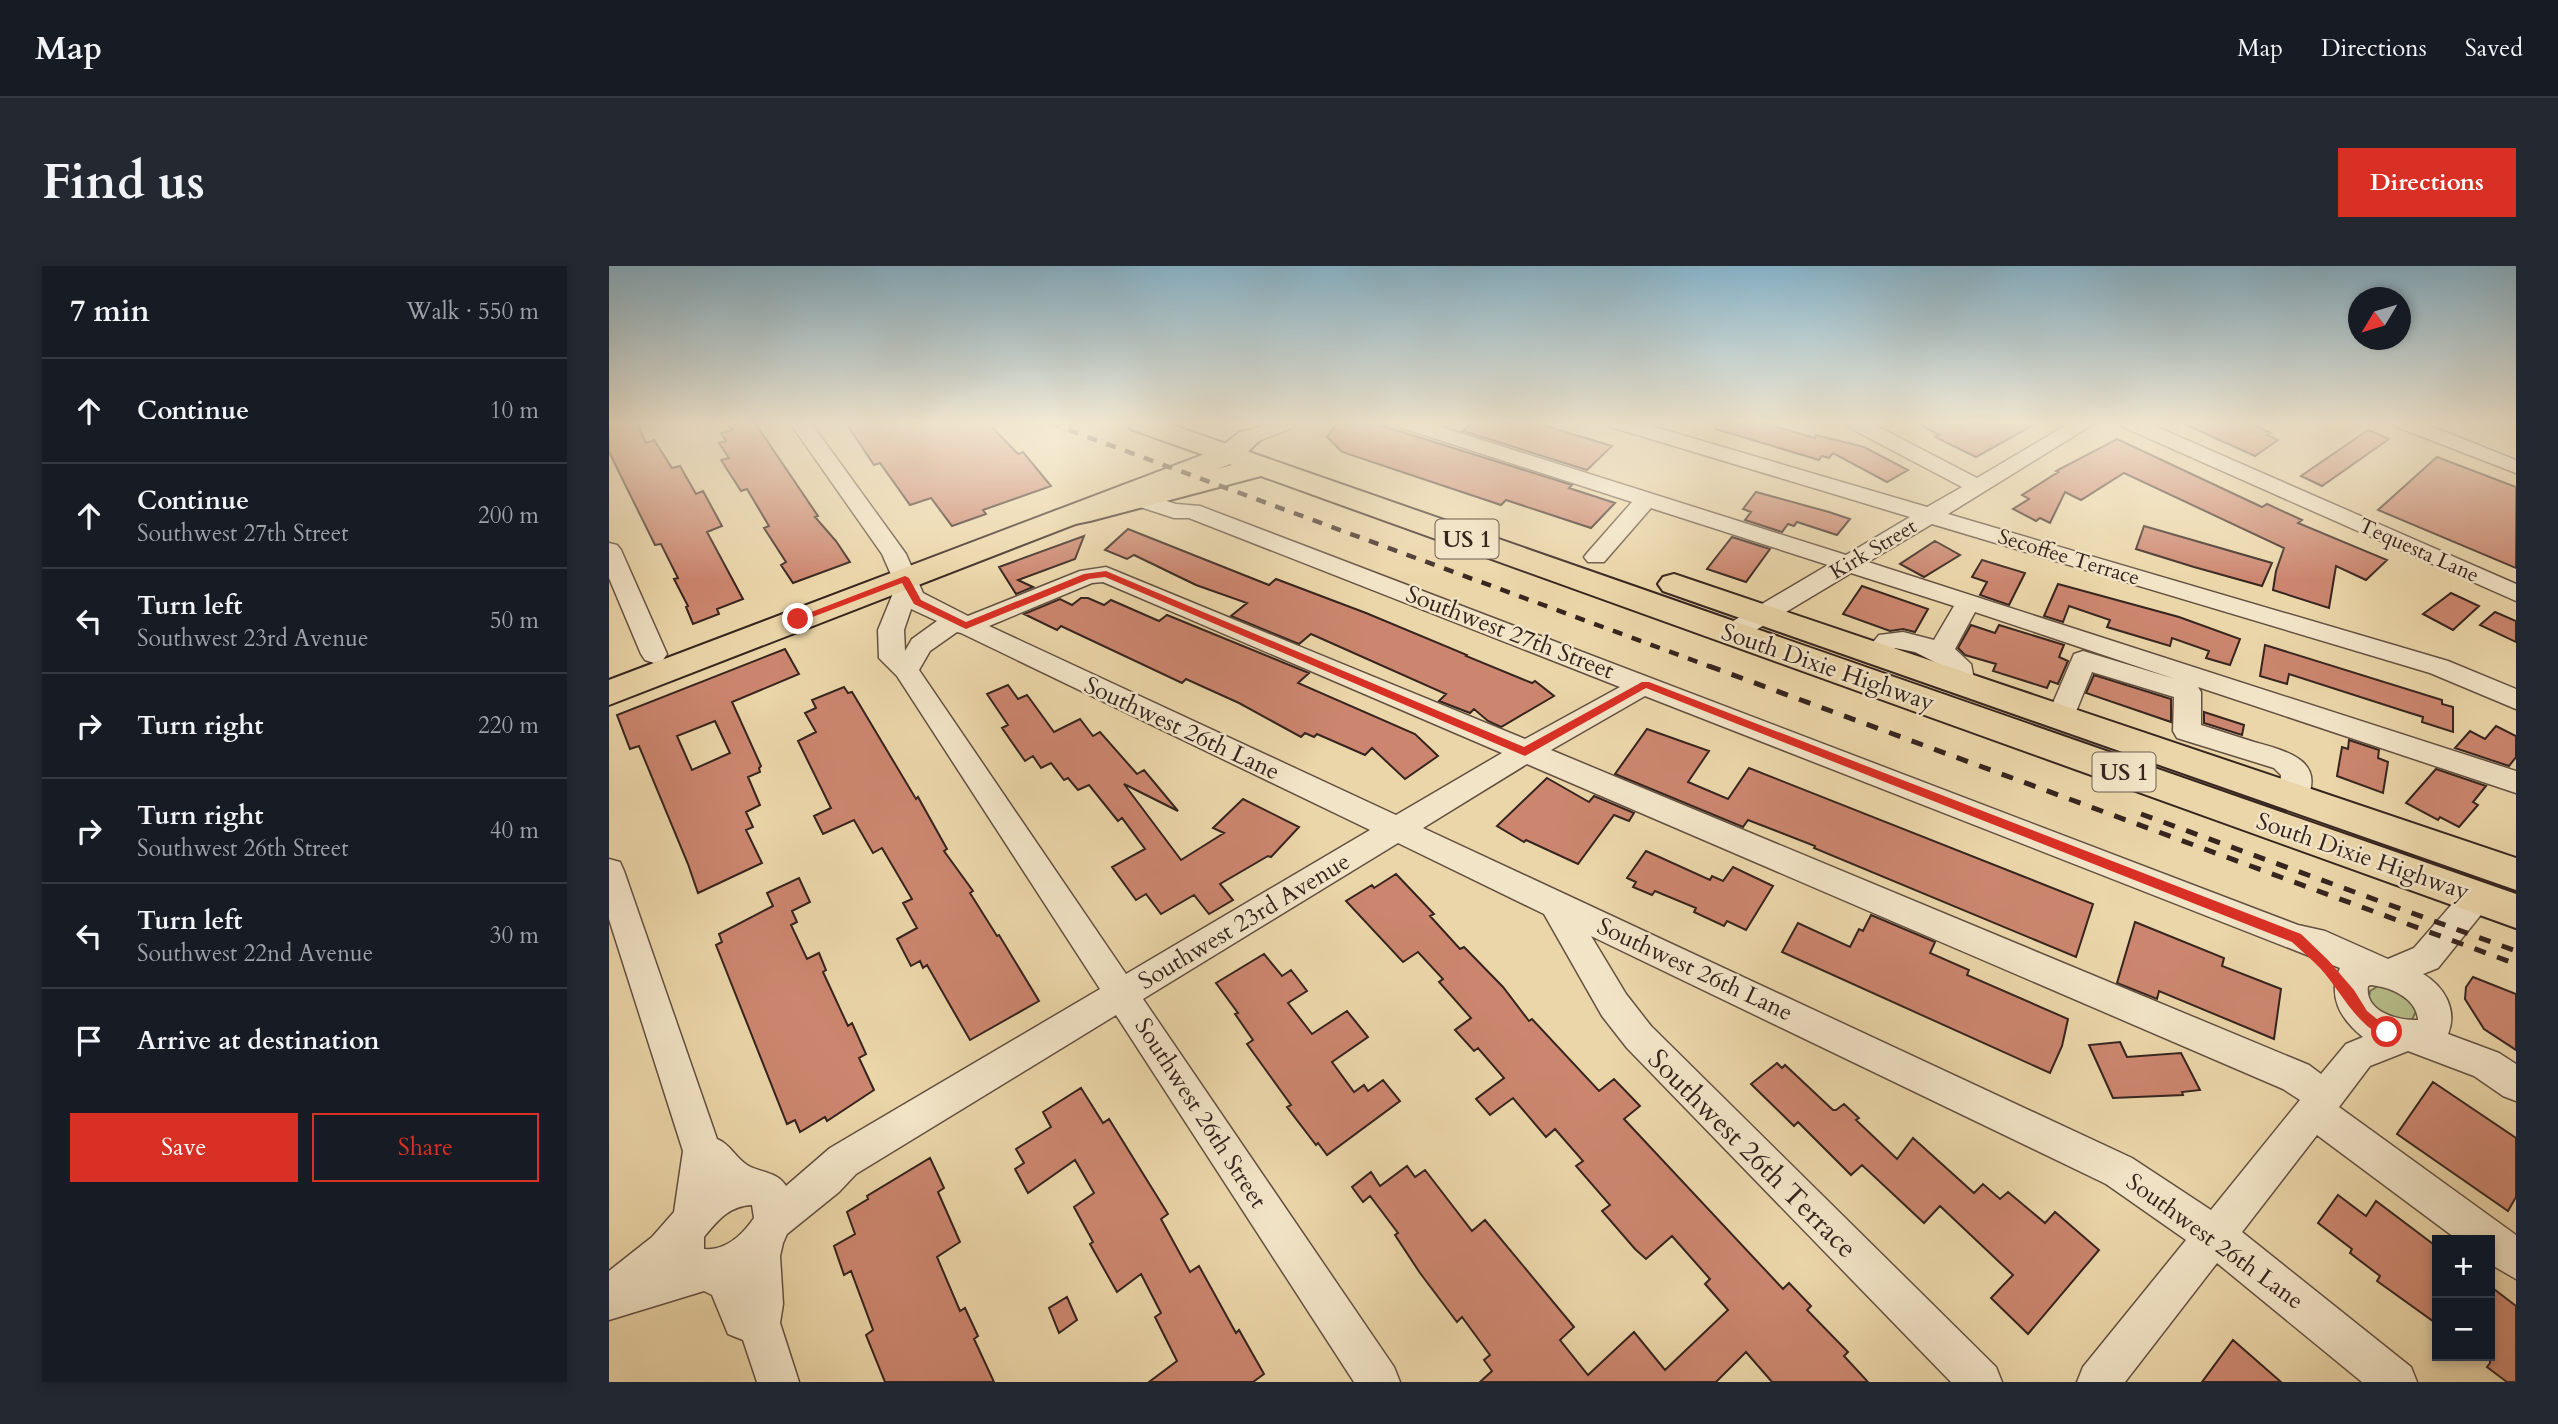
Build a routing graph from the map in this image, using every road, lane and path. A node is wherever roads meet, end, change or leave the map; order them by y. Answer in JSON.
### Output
{"nodes":[{"id":1,"x":836,"y":475,"type":"edge"},
{"id":2,"x":1141,"y":475,"type":"edge"},
{"id":3,"x":1152,"y":475,"type":"edge"},
{"id":4,"x":1243,"y":475,"type":"edge"},
{"id":5,"x":1287,"y":475,"type":"edge"},
{"id":6,"x":1332,"y":475,"type":"edge"},
{"id":7,"x":1568,"y":475,"type":"edge"},
{"id":8,"x":1793,"y":475,"type":"edge"},
{"id":9,"x":1956,"y":475,"type":"edge"},
{"id":10,"x":1999,"y":475,"type":"edge"},
{"id":11,"x":2248,"y":475,"type":"edge"},
{"id":12,"x":1979,"y":487,"type":"junction"},
{"id":13,"x":1186,"y":500,"type":"junction"},
{"id":14,"x":1646,"y":500,"type":"junction"},
{"id":15,"x":1930,"y":516,"type":"junction"},
{"id":16,"x":1065,"y":517,"type":"junction"},
{"id":17,"x":609,"y":550,"type":"edge"},
{"id":18,"x":1596,"y":557,"type":"junction"},
{"id":19,"x":1847,"y":565,"type":"junction"},
{"id":20,"x":904,"y":575,"type":"junction"},
{"id":21,"x":2516,"y":593,"type":"edge"},
{"id":22,"x":1968,"y":602,"type":"junction"},
{"id":23,"x":961,"y":623,"type":"junction"},
{"id":24,"x":1747,"y":624,"type":"junction"},
{"id":25,"x":1940,"y":653,"type":"junction"},
{"id":26,"x":654,"y":654,"type":"junction"},
{"id":27,"x":1876,"y":654,"type":"junction"},
{"id":28,"x":906,"y":670,"type":"junction"},
{"id":29,"x":609,"y":671,"type":"edge"},
{"id":30,"x":1646,"y":684,"type":"junction"},
{"id":31,"x":1962,"y":684,"type":"junction"},
{"id":32,"x":2189,"y":692,"type":"junction"},
{"id":33,"x":609,"y":693,"type":"edge"},
{"id":34,"x":2516,"y":700,"type":"edge"},
{"id":35,"x":2256,"y":713,"type":"dead end"},
{"id":36,"x":2061,"y":717,"type":"junction"},
{"id":37,"x":2182,"y":744,"type":"junction"},
{"id":38,"x":1525,"y":752,"type":"junction"},
{"id":39,"x":2516,"y":782,"type":"edge"},
{"id":40,"x":2284,"y":811,"type":"junction"},
{"id":41,"x":1395,"y":829,"type":"junction"},
{"id":42,"x":609,"y":871,"type":"edge"},
{"id":43,"x":2504,"y":877,"type":"edge"},
{"id":44,"x":1554,"y":902,"type":"junction"},
{"id":45,"x":2516,"y":911,"type":"edge"},
{"id":46,"x":2296,"y":938,"type":"junction"},
{"id":47,"x":2426,"y":958,"type":"junction"},
{"id":48,"x":2386,"y":972,"type":"junction"},
{"id":49,"x":1123,"y":994,"type":"junction"},
{"id":50,"x":2352,"y":1000,"type":"junction"},
{"id":51,"x":2420,"y":1022,"type":"junction"},
{"id":52,"x":2358,"y":1055,"type":"junction"},
{"id":53,"x":2516,"y":1084,"type":"edge"},
{"id":54,"x":2319,"y":1104,"type":"junction"},
{"id":55,"x":702,"y":1151,"type":"junction"},
{"id":56,"x":762,"y":1208,"type":"junction"},
{"id":57,"x":688,"y":1226,"type":"junction"},
{"id":58,"x":2214,"y":1235,"type":"junction"},
{"id":59,"x":2516,"y":1259,"type":"edge"},
{"id":60,"x":705,"y":1271,"type":"junction"},
{"id":61,"x":613,"y":1297,"type":"edge"},
{"id":62,"x":759,"y":1322,"type":"junction"},
{"id":63,"x":778,"y":1382,"type":"edge"},
{"id":64,"x":1378,"y":1382,"type":"edge"},
{"id":65,"x":1981,"y":1382,"type":"edge"},
{"id":66,"x":2098,"y":1382,"type":"edge"},
{"id":67,"x":2396,"y":1382,"type":"edge"}],
"edges":[{"from":1,"to":20,"type":"street"},
{"from":2,"to":20,"type":"main road"},
{"from":3,"to":16,"type":"main road"},
{"from":4,"to":13,"type":"main road"},
{"from":5,"to":24,"type":"main road","name":"South Dixie Highway","number":"US 1"},
{"from":6,"to":18,"type":"main road","name":"South Dixie Highway","number":"US 1"},
{"from":7,"to":14,"type":"street"},
{"from":8,"to":15,"type":"street","name":"Secoffee Terrace"},
{"from":9,"to":12,"type":"street"},
{"from":10,"to":12,"type":"street","name":"Kirk Street"},
{"from":11,"to":21,"type":"street","name":"Tequesta Lane"},
{"from":12,"to":15,"type":"street","name":"Kirk Street"},
{"from":13,"to":16,"type":"main road"},
{"from":13,"to":30,"type":"street","name":"Southwest 27th Street"},
{"from":14,"to":18,"type":"street"},
{"from":14,"to":19,"type":"street"},
{"from":15,"to":19,"type":"street","name":"Kirk Street"},
{"from":15,"to":34,"type":"street","name":"Secoffee Terrace"},
{"from":16,"to":20,"type":"main road"},
{"from":17,"to":26,"type":"street"},
{"from":18,"to":24,"type":"main road","name":"South Dixie Highway","number":"US 1"},
{"from":19,"to":22,"type":"street"},
{"from":19,"to":24,"type":"street","name":"Kirk Street"},
{"from":20,"to":23,"type":"street"},
{"from":20,"to":26,"type":"main road"},
{"from":20,"to":28,"type":"street","name":"Southwest 26th Street"},
{"from":20,"to":33,"type":"main road"},
{"from":22,"to":25,"type":"street"},
{"from":22,"to":39,"type":"street"},
{"from":23,"to":28,"type":"street"},
{"from":23,"to":38,"type":"street"},
{"from":23,"to":41,"type":"street","name":"Southwest 26th Lane"},
{"from":24,"to":27,"type":"main road","name":"South Dixie Highway","number":"US 1"},
{"from":24,"to":40,"type":"main road","name":"South Dixie Highway","number":"US 1"},
{"from":25,"to":27,"type":"street"},
{"from":25,"to":31,"type":"street"},
{"from":26,"to":29,"type":"main road"},
{"from":27,"to":31,"type":"main road","name":"South Dixie Highway","number":"US 1"},
{"from":28,"to":49,"type":"street","name":"Southwest 26th Street"},
{"from":30,"to":38,"type":"street","name":"Southwest 23rd Avenue"},
{"from":30,"to":46,"type":"street","name":"Southwest 27th Street"},
{"from":31,"to":36,"type":"main road","name":"South Dixie Highway","number":"US 1"},
{"from":32,"to":35,"type":"street"},
{"from":32,"to":36,"type":"street"},
{"from":32,"to":37,"type":"street"},
{"from":36,"to":37,"type":"main road","name":"South Dixie Highway","number":"US 1"},
{"from":37,"to":40,"type":"main road","name":"South Dixie Highway","number":"US 1"},
{"from":38,"to":41,"type":"street","name":"Southwest 23rd Avenue"},
{"from":38,"to":54,"type":"street"},
{"from":40,"to":43,"type":"main road","name":"South Dixie Highway"},
{"from":41,"to":44,"type":"street","name":"Southwest 26th Lane"},
{"from":41,"to":49,"type":"street","name":"Southwest 23rd Avenue"},
{"from":42,"to":55,"type":"street"},
{"from":43,"to":45,"type":"main road","name":"South Dixie Highway"},
{"from":43,"to":47,"type":"street"},
{"from":44,"to":58,"type":"street","name":"Southwest 26th Lane"},
{"from":44,"to":65,"type":"street","name":"Southwest 26th Terrace"},
{"from":46,"to":48,"type":"street","name":"Southwest 27th Street"},
{"from":46,"to":50,"type":"street","name":"Southwest 27th Street"},
{"from":47,"to":48,"type":"street"},
{"from":47,"to":51,"type":"street"},
{"from":48,"to":50,"type":"street"},
{"from":48,"to":51,"type":"street","name":"Southwest 27th Street"},
{"from":49,"to":56,"type":"street","name":"Southwest 23rd Avenue"},
{"from":49,"to":64,"type":"street","name":"Southwest 26th Street"},
{"from":50,"to":51,"type":"street","name":"Southwest 27th Street"},
{"from":50,"to":52,"type":"street"},
{"from":51,"to":52,"type":"street"},
{"from":51,"to":53,"type":"street"},
{"from":52,"to":54,"type":"street"},
{"from":54,"to":58,"type":"street"},
{"from":54,"to":59,"type":"street"},
{"from":55,"to":56,"type":"street"},
{"from":55,"to":57,"type":"street"},
{"from":56,"to":57,"type":"street"},
{"from":56,"to":60,"type":"street"},
{"from":56,"to":62,"type":"street"},
{"from":57,"to":60,"type":"street"},
{"from":57,"to":61,"type":"street"},
{"from":58,"to":66,"type":"street"},
{"from":58,"to":67,"type":"street","name":"Southwest 26th Lane"},
{"from":60,"to":61,"type":"street"},
{"from":60,"to":62,"type":"street"},
{"from":62,"to":63,"type":"street"}]}
